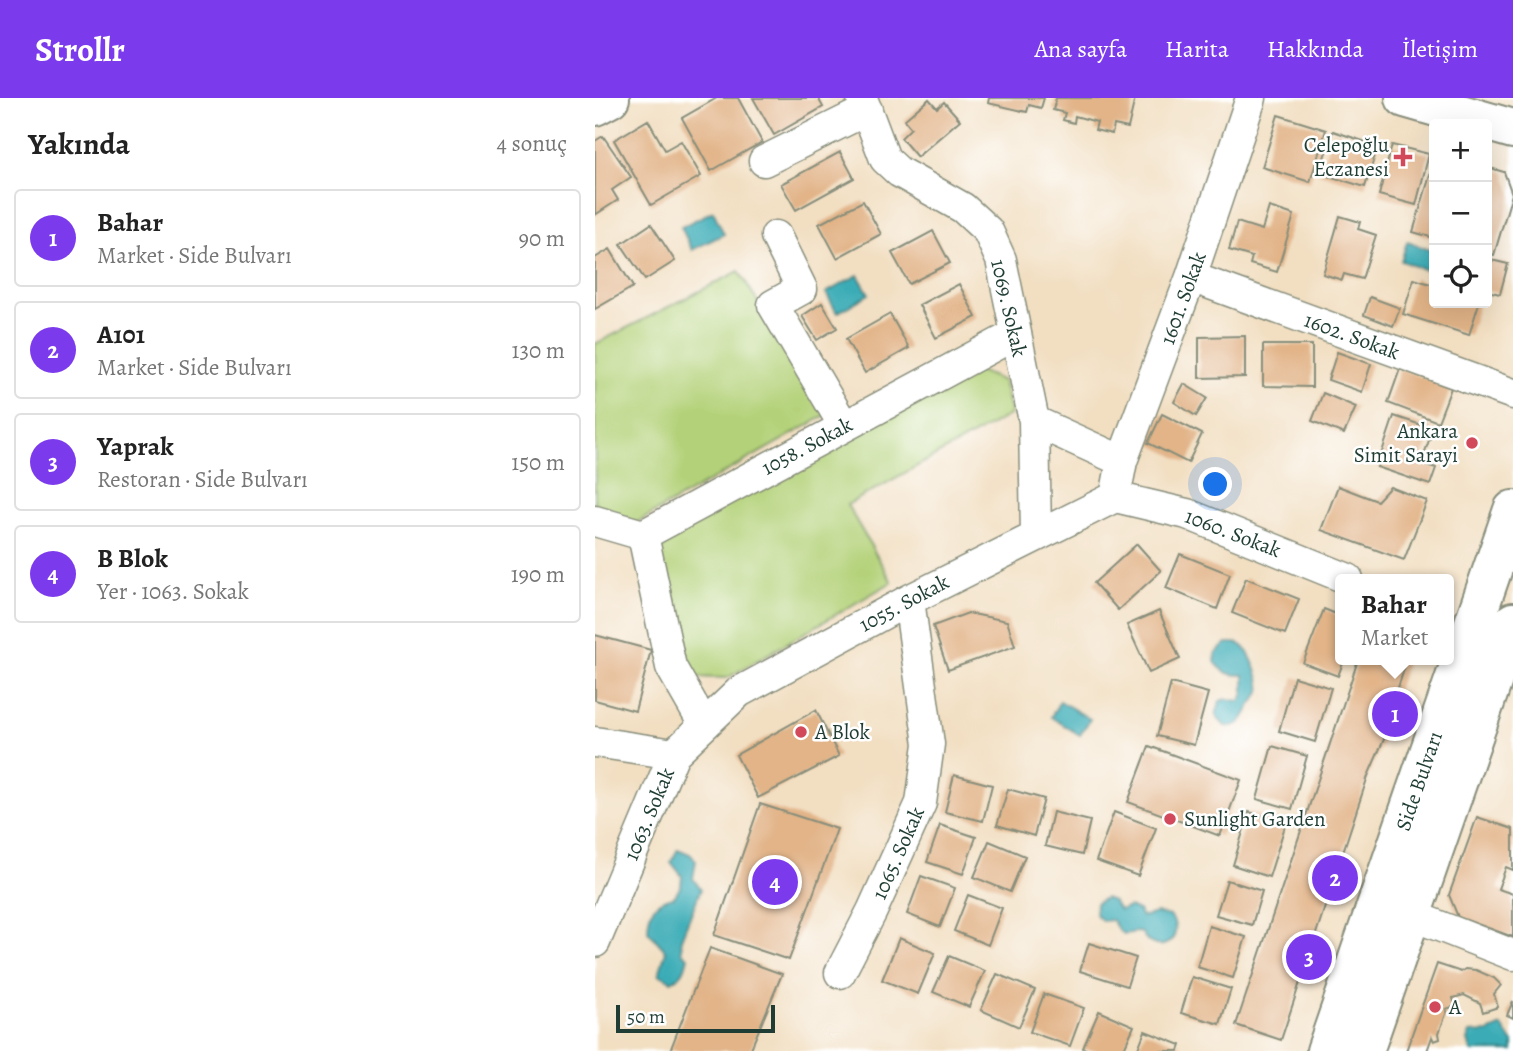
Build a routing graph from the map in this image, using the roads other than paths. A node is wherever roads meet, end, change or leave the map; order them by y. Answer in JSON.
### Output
{"nodes":[{"id":1,"x":611,"y":98,"type":"edge"},
{"id":2,"x":1251,"y":98,"type":"edge"},
{"id":3,"x":1405,"y":98,"type":"edge"},
{"id":4,"x":865,"y":104,"type":"edge"},
{"id":5,"x":595,"y":106,"type":"edge"},
{"id":6,"x":1507,"y":130,"type":"edge"},
{"id":7,"x":764,"y":161,"type":"dead end"},
{"id":8,"x":776,"y":236,"type":"dead end"},
{"id":9,"x":1191,"y":277,"type":"junction"},
{"id":10,"x":1016,"y":334,"type":"junction"},
{"id":11,"x":1513,"y":394,"type":"edge"},
{"id":12,"x":1034,"y":421,"type":"junction"},
{"id":13,"x":844,"y":426,"type":"junction"},
{"id":14,"x":1122,"y":461,"type":"junction"},
{"id":15,"x":1115,"y":497,"type":"junction"},
{"id":16,"x":1513,"y":510,"type":"edge"},
{"id":17,"x":595,"y":521,"type":"edge"},
{"id":18,"x":643,"y":535,"type":"junction"},
{"id":19,"x":1036,"y":535,"type":"junction"},
{"id":20,"x":1336,"y":574,"type":"edge"},
{"id":21,"x":908,"y":600,"type":"junction"},
{"id":22,"x":1490,"y":632,"type":"edge"},
{"id":23,"x":703,"y":723,"type":"junction"},
{"id":24,"x":595,"y":742,"type":"edge"},
{"id":25,"x":674,"y":754,"type":"junction"},
{"id":26,"x":1411,"y":915,"type":"junction"},
{"id":27,"x":595,"y":942,"type":"edge"},
{"id":28,"x":1513,"y":955,"type":"edge"},
{"id":29,"x":840,"y":973,"type":"dead end"},
{"id":30,"x":1326,"y":1051,"type":"edge"},
{"id":31,"x":1364,"y":1051,"type":"edge"}],
"edges":[{"from":1,"to":5,"type":"main road"},
{"from":2,"to":9,"type":"street","name":"1601. Sokak"},
{"from":3,"to":6,"type":"main road"},
{"from":4,"to":7,"type":"street"},
{"from":4,"to":10,"type":"street","name":"1069. Sokak"},
{"from":8,"to":13,"type":"street"},
{"from":9,"to":11,"type":"street","name":"1602. Sokak"},
{"from":9,"to":14,"type":"street","name":"1601. Sokak"},
{"from":10,"to":12,"type":"street","name":"1069. Sokak"},
{"from":10,"to":13,"type":"street","name":"1058. Sokak"},
{"from":12,"to":14,"type":"street"},
{"from":12,"to":19,"type":"street","name":"1069. Sokak"},
{"from":13,"to":18,"type":"street","name":"1058. Sokak"},
{"from":14,"to":15,"type":"street","name":"1601. Sokak"},
{"from":15,"to":19,"type":"street","name":"1055. Sokak"},
{"from":15,"to":20,"type":"street","name":"1060. Sokak"},
{"from":16,"to":22,"type":"main road","name":"Side Bulvarı"},
{"from":17,"to":18,"type":"street"},
{"from":18,"to":23,"type":"street"},
{"from":19,"to":21,"type":"street","name":"1055. Sokak"},
{"from":21,"to":23,"type":"street","name":"1055. Sokak"},
{"from":21,"to":29,"type":"street","name":"1065. Sokak"},
{"from":22,"to":26,"type":"main road","name":"Side Bulvarı"},
{"from":22,"to":30,"type":"main road","name":"Side Bulvarı"},
{"from":23,"to":25,"type":"street","name":"1063. Sokak"},
{"from":24,"to":25,"type":"street"},
{"from":25,"to":27,"type":"street","name":"1063. Sokak"},
{"from":26,"to":28,"type":"street"},
{"from":26,"to":31,"type":"main road","name":"Side Bulvarı"}]}
